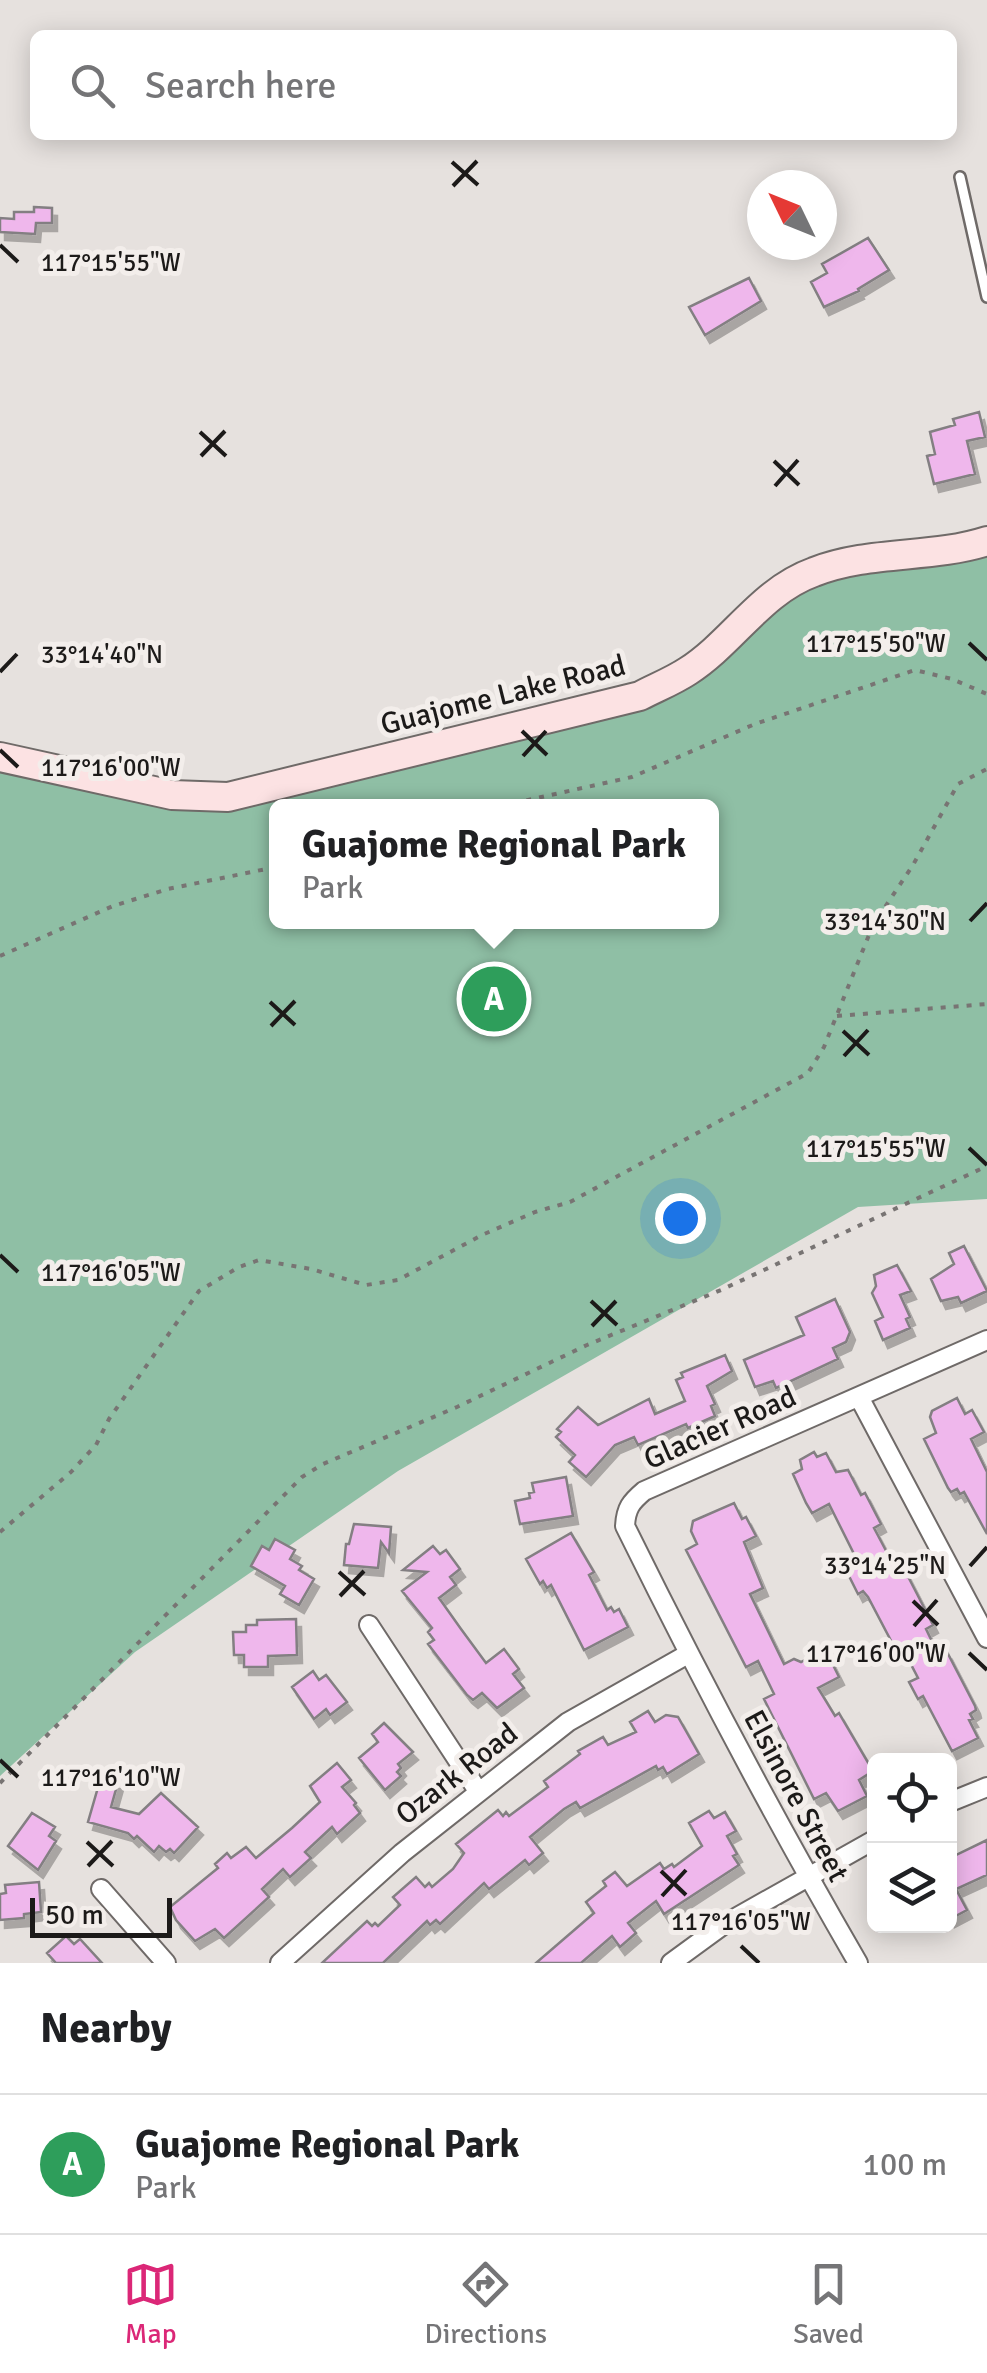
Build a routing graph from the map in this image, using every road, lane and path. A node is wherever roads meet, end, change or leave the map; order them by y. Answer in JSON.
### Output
{"nodes":[{"id":1,"x":960,"y":176,"type":"dead end"},
{"id":2,"x":987,"y":297,"type":"edge"},
{"id":3,"x":987,"y":541,"type":"edge"},
{"id":4,"x":987,"y":694,"type":"edge"},
{"id":5,"x":0,"y":757,"type":"edge"},
{"id":6,"x":987,"y":769,"type":"edge"},
{"id":7,"x":532,"y":799,"type":"edge"},
{"id":8,"x":269,"y":868,"type":"edge"},
{"id":9,"x":0,"y":956,"type":"edge"},
{"id":10,"x":987,"y":1004,"type":"edge"},
{"id":11,"x":837,"y":1016,"type":"junction"},
{"id":12,"x":987,"y":1166,"type":"edge"},
{"id":13,"x":987,"y":1340,"type":"edge"},
{"id":14,"x":859,"y":1397,"type":"junction"},
{"id":15,"x":0,"y":1532,"type":"edge"},
{"id":16,"x":369,"y":1625,"type":"dead end"},
{"id":17,"x":987,"y":1638,"type":"edge"},
{"id":18,"x":688,"y":1654,"type":"junction"},
{"id":19,"x":0,"y":1784,"type":"edge"},
{"id":20,"x":987,"y":1787,"type":"edge"},
{"id":21,"x":478,"y":1791,"type":"junction"},
{"id":22,"x":957,"y":1799,"type":"edge"},
{"id":23,"x":868,"y":1843,"type":"edge"},
{"id":24,"x":807,"y":1876,"type":"junction"},
{"id":25,"x":101,"y":1889,"type":"dead end"},
{"id":26,"x":166,"y":1963,"type":"edge"},
{"id":27,"x":280,"y":1963,"type":"edge"},
{"id":28,"x":670,"y":1963,"type":"edge"},
{"id":29,"x":858,"y":1963,"type":"edge"}],
"edges":[{"from":1,"to":2,"type":"lane"},
{"from":3,"to":5,"type":"street","name":"Guajome Lake Road"},
{"from":4,"to":7,"type":"path"},
{"from":6,"to":11,"type":"path"},
{"from":8,"to":9,"type":"path"},
{"from":10,"to":11,"type":"path"},
{"from":11,"to":15,"type":"path"},
{"from":12,"to":19,"type":"path"},
{"from":13,"to":14,"type":"street","name":"Glacier Road"},
{"from":14,"to":17,"type":"street"},
{"from":14,"to":18,"type":"street","name":"Glacier Road"},
{"from":16,"to":21,"type":"street"},
{"from":18,"to":21,"type":"street","name":"Ozark Road"},
{"from":18,"to":24,"type":"street","name":"Elsinore Street"},
{"from":20,"to":22,"type":"street"},
{"from":21,"to":27,"type":"street","name":"Ozark Road"},
{"from":23,"to":24,"type":"street"},
{"from":24,"to":28,"type":"street"},
{"from":24,"to":29,"type":"street","name":"Elsinore Street"},
{"from":25,"to":26,"type":"street"}]}
